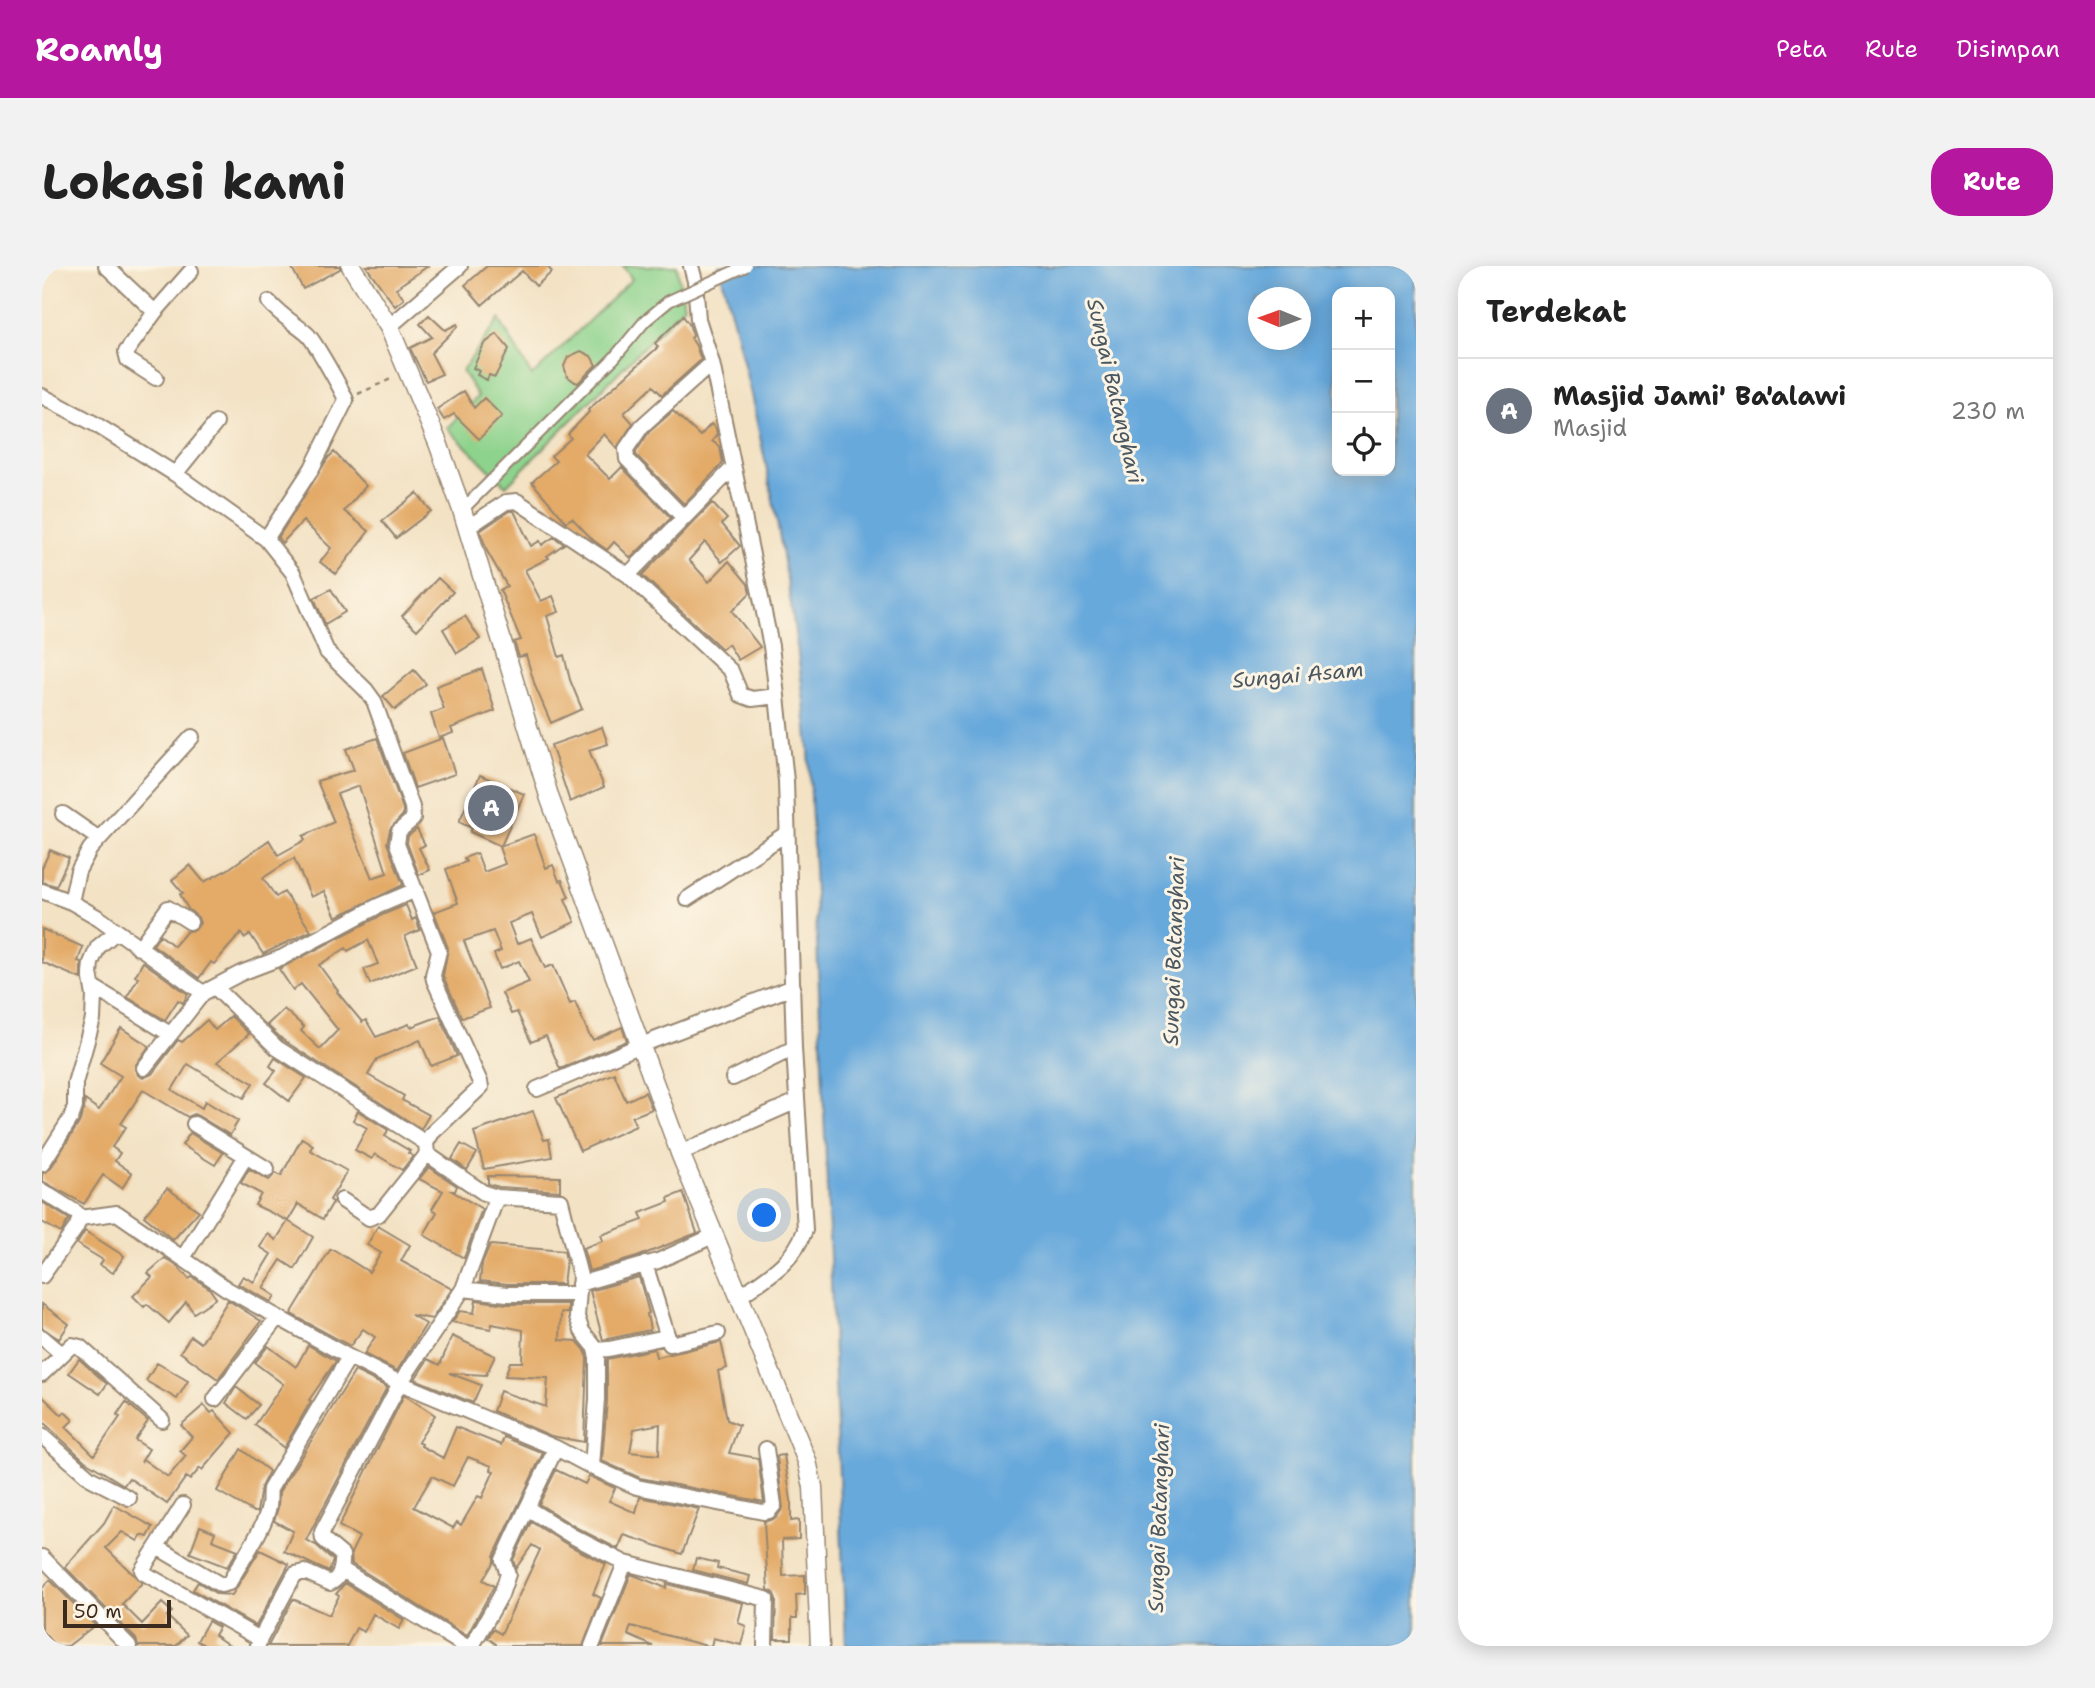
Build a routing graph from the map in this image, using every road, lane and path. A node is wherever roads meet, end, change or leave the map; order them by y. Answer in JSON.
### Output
{"nodes":[{"id":1,"x":106,"y":266,"type":"edge"},
{"id":2,"x":460,"y":266,"type":"edge"},
{"id":3,"x":691,"y":266,"type":"edge"},
{"id":4,"x":746,"y":266,"type":"edge"},
{"id":5,"x":191,"y":271,"type":"dead end"},
{"id":6,"x":354,"y":271,"type":"edge"},
{"id":7,"x":269,"y":302,"type":"dead end"},
{"id":8,"x":155,"y":312,"type":"junction"},
{"id":9,"x":389,"y":327,"type":"junction"},
{"id":10,"x":712,"y":363,"type":"junction"},
{"id":11,"x":408,"y":372,"type":"junction"},
{"id":12,"x":156,"y":377,"type":"dead end"},
{"id":13,"x":42,"y":396,"type":"edge"},
{"id":14,"x":346,"y":400,"type":"junction"},
{"id":15,"x":216,"y":424,"type":"dead end"},
{"id":16,"x":733,"y":468,"type":"junction"},
{"id":17,"x":175,"y":474,"type":"junction"},
{"id":18,"x":461,"y":510,"type":"junction"},
{"id":19,"x":684,"y":518,"type":"junction"},
{"id":20,"x":467,"y":528,"type":"junction"},
{"id":21,"x":266,"y":539,"type":"junction"},
{"id":22,"x":628,"y":575,"type":"junction"},
{"id":23,"x":777,"y":696,"type":"junction"},
{"id":24,"x":192,"y":737,"type":"dead end"},
{"id":25,"x":62,"y":814,"type":"dead end"},
{"id":26,"x":787,"y":833,"type":"junction"},
{"id":27,"x":99,"y":839,"type":"junction"},
{"id":28,"x":416,"y":890,"type":"junction"},
{"id":29,"x":42,"y":891,"type":"edge"},
{"id":30,"x":687,"y":899,"type":"dead end"},
{"id":31,"x":71,"y":902,"type":"junction"},
{"id":32,"x":190,"y":922,"type":"dead end"},
{"id":33,"x":116,"y":932,"type":"junction"},
{"id":34,"x":139,"y":948,"type":"junction"},
{"id":35,"x":93,"y":987,"type":"junction"},
{"id":36,"x":793,"y":987,"type":"junction"},
{"id":37,"x":209,"y":990,"type":"junction"},
{"id":38,"x":170,"y":1034,"type":"junction"},
{"id":39,"x":641,"y":1045,"type":"junction"},
{"id":40,"x":794,"y":1048,"type":"junction"},
{"id":41,"x":144,"y":1068,"type":"dead end"},
{"id":42,"x":733,"y":1078,"type":"dead end"},
{"id":43,"x":537,"y":1089,"type":"dead end"},
{"id":44,"x":797,"y":1101,"type":"junction"},
{"id":45,"x":194,"y":1124,"type":"dead end"},
{"id":46,"x":427,"y":1148,"type":"junction"},
{"id":47,"x":680,"y":1153,"type":"junction"},
{"id":48,"x":246,"y":1156,"type":"junction"},
{"id":49,"x":42,"y":1164,"type":"edge"},
{"id":50,"x":267,"y":1168,"type":"dead end"},
{"id":51,"x":42,"y":1191,"type":"edge"},
{"id":52,"x":497,"y":1197,"type":"junction"},
{"id":53,"x":342,"y":1200,"type":"dead end"},
{"id":54,"x":80,"y":1218,"type":"junction"},
{"id":55,"x":713,"y":1236,"type":"junction"},
{"id":56,"x":183,"y":1258,"type":"junction"},
{"id":57,"x":645,"y":1264,"type":"junction"},
{"id":58,"x":42,"y":1276,"type":"edge"},
{"id":59,"x":463,"y":1289,"type":"junction"},
{"id":60,"x":578,"y":1289,"type":"junction"},
{"id":61,"x":740,"y":1296,"type":"junction"},
{"id":62,"x":277,"y":1318,"type":"junction"},
{"id":63,"x":718,"y":1333,"type":"dead end"},
{"id":64,"x":42,"y":1337,"type":"edge"},
{"id":65,"x":666,"y":1337,"type":"junction"},
{"id":66,"x":595,"y":1350,"type":"junction"},
{"id":67,"x":62,"y":1354,"type":"junction"},
{"id":68,"x":349,"y":1357,"type":"junction"},
{"id":69,"x":42,"y":1374,"type":"edge"},
{"id":70,"x":400,"y":1383,"type":"junction"},
{"id":71,"x":215,"y":1399,"type":"dead end"},
{"id":72,"x":162,"y":1420,"type":"dead end"},
{"id":73,"x":42,"y":1436,"type":"edge"},
{"id":74,"x":556,"y":1447,"type":"junction"},
{"id":75,"x":766,"y":1448,"type":"dead end"},
{"id":76,"x":593,"y":1467,"type":"junction"},
{"id":77,"x":129,"y":1498,"type":"dead end"},
{"id":78,"x":183,"y":1506,"type":"dead end"},
{"id":79,"x":527,"y":1508,"type":"junction"},
{"id":80,"x":157,"y":1547,"type":"junction"},
{"id":81,"x":625,"y":1563,"type":"junction"},
{"id":82,"x":44,"y":1565,"type":"edge"},
{"id":83,"x":341,"y":1569,"type":"junction"},
{"id":84,"x":258,"y":1642,"type":"edge"},
{"id":85,"x":129,"y":1646,"type":"edge"},
{"id":86,"x":465,"y":1646,"type":"edge"},
{"id":87,"x":472,"y":1646,"type":"edge"},
{"id":88,"x":592,"y":1646,"type":"edge"},
{"id":89,"x":765,"y":1646,"type":"edge"},
{"id":90,"x":820,"y":1646,"type":"edge"}],
"edges":[{"from":1,"to":8,"type":"street"},
{"from":2,"to":9,"type":"street"},
{"from":3,"to":10,"type":"street"},
{"from":4,"to":18,"type":"street","bridge":true},
{"from":5,"to":8,"type":"street"},
{"from":6,"to":9,"type":"street"},
{"from":7,"to":14,"type":"street"},
{"from":8,"to":12,"type":"street"},
{"from":9,"to":11,"type":"street"},
{"from":10,"to":16,"type":"street"},
{"from":10,"to":19,"type":"street"},
{"from":11,"to":14,"type":"path"},
{"from":11,"to":18,"type":"street"},
{"from":13,"to":17,"type":"street"},
{"from":14,"to":21,"type":"street"},
{"from":15,"to":17,"type":"street"},
{"from":16,"to":19,"type":"street"},
{"from":16,"to":23,"type":"street"},
{"from":17,"to":21,"type":"street"},
{"from":18,"to":20,"type":"street"},
{"from":19,"to":22,"type":"street"},
{"from":20,"to":22,"type":"street"},
{"from":20,"to":39,"type":"street"},
{"from":21,"to":28,"type":"street"},
{"from":22,"to":23,"type":"street"},
{"from":23,"to":26,"type":"street"},
{"from":24,"to":27,"type":"street"},
{"from":25,"to":27,"type":"street"},
{"from":26,"to":30,"type":"street"},
{"from":26,"to":36,"type":"street"},
{"from":27,"to":31,"type":"street"},
{"from":28,"to":37,"type":"street"},
{"from":28,"to":46,"type":"street"},
{"from":29,"to":31,"type":"street"},
{"from":31,"to":33,"type":"street"},
{"from":32,"to":34,"type":"street"},
{"from":33,"to":34,"type":"street"},
{"from":33,"to":35,"type":"street"},
{"from":34,"to":37,"type":"street"},
{"from":35,"to":38,"type":"street"},
{"from":35,"to":49,"type":"street"},
{"from":36,"to":39,"type":"street"},
{"from":36,"to":40,"type":"street"},
{"from":37,"to":38,"type":"street"},
{"from":37,"to":46,"type":"street"},
{"from":38,"to":41,"type":"street"},
{"from":39,"to":43,"type":"street"},
{"from":39,"to":47,"type":"street"},
{"from":40,"to":42,"type":"street"},
{"from":40,"to":44,"type":"street"},
{"from":44,"to":47,"type":"street"},
{"from":44,"to":61,"type":"street"},
{"from":45,"to":48,"type":"street"},
{"from":46,"to":52,"type":"street"},
{"from":46,"to":53,"type":"street"},
{"from":47,"to":55,"type":"street"},
{"from":48,"to":50,"type":"street"},
{"from":48,"to":56,"type":"street"},
{"from":51,"to":54,"type":"street"},
{"from":52,"to":59,"type":"street"},
{"from":52,"to":60,"type":"street"},
{"from":54,"to":56,"type":"street"},
{"from":54,"to":58,"type":"street"},
{"from":55,"to":57,"type":"street"},
{"from":55,"to":61,"type":"street"},
{"from":56,"to":62,"type":"street"},
{"from":57,"to":60,"type":"street"},
{"from":57,"to":65,"type":"street"},
{"from":59,"to":60,"type":"street"},
{"from":59,"to":70,"type":"street"},
{"from":60,"to":66,"type":"street"},
{"from":61,"to":90,"type":"street"},
{"from":62,"to":68,"type":"street"},
{"from":62,"to":71,"type":"street"},
{"from":63,"to":65,"type":"street"},
{"from":64,"to":67,"type":"street"},
{"from":65,"to":66,"type":"street"},
{"from":66,"to":76,"type":"street"},
{"from":67,"to":69,"type":"street"},
{"from":67,"to":72,"type":"street"},
{"from":68,"to":70,"type":"street"},
{"from":68,"to":80,"type":"street"},
{"from":70,"to":74,"type":"street"},
{"from":70,"to":83,"type":"street"},
{"from":73,"to":77,"type":"street"},
{"from":74,"to":76,"type":"street"},
{"from":74,"to":79,"type":"street"},
{"from":75,"to":76,"type":"street"},
{"from":78,"to":80,"type":"street"},
{"from":79,"to":81,"type":"street"},
{"from":79,"to":87,"type":"street"},
{"from":80,"to":84,"type":"street"},
{"from":81,"to":88,"type":"street"},
{"from":81,"to":89,"type":"street"},
{"from":82,"to":85,"type":"street"},
{"from":83,"to":84,"type":"street"},
{"from":83,"to":86,"type":"street"}]}
